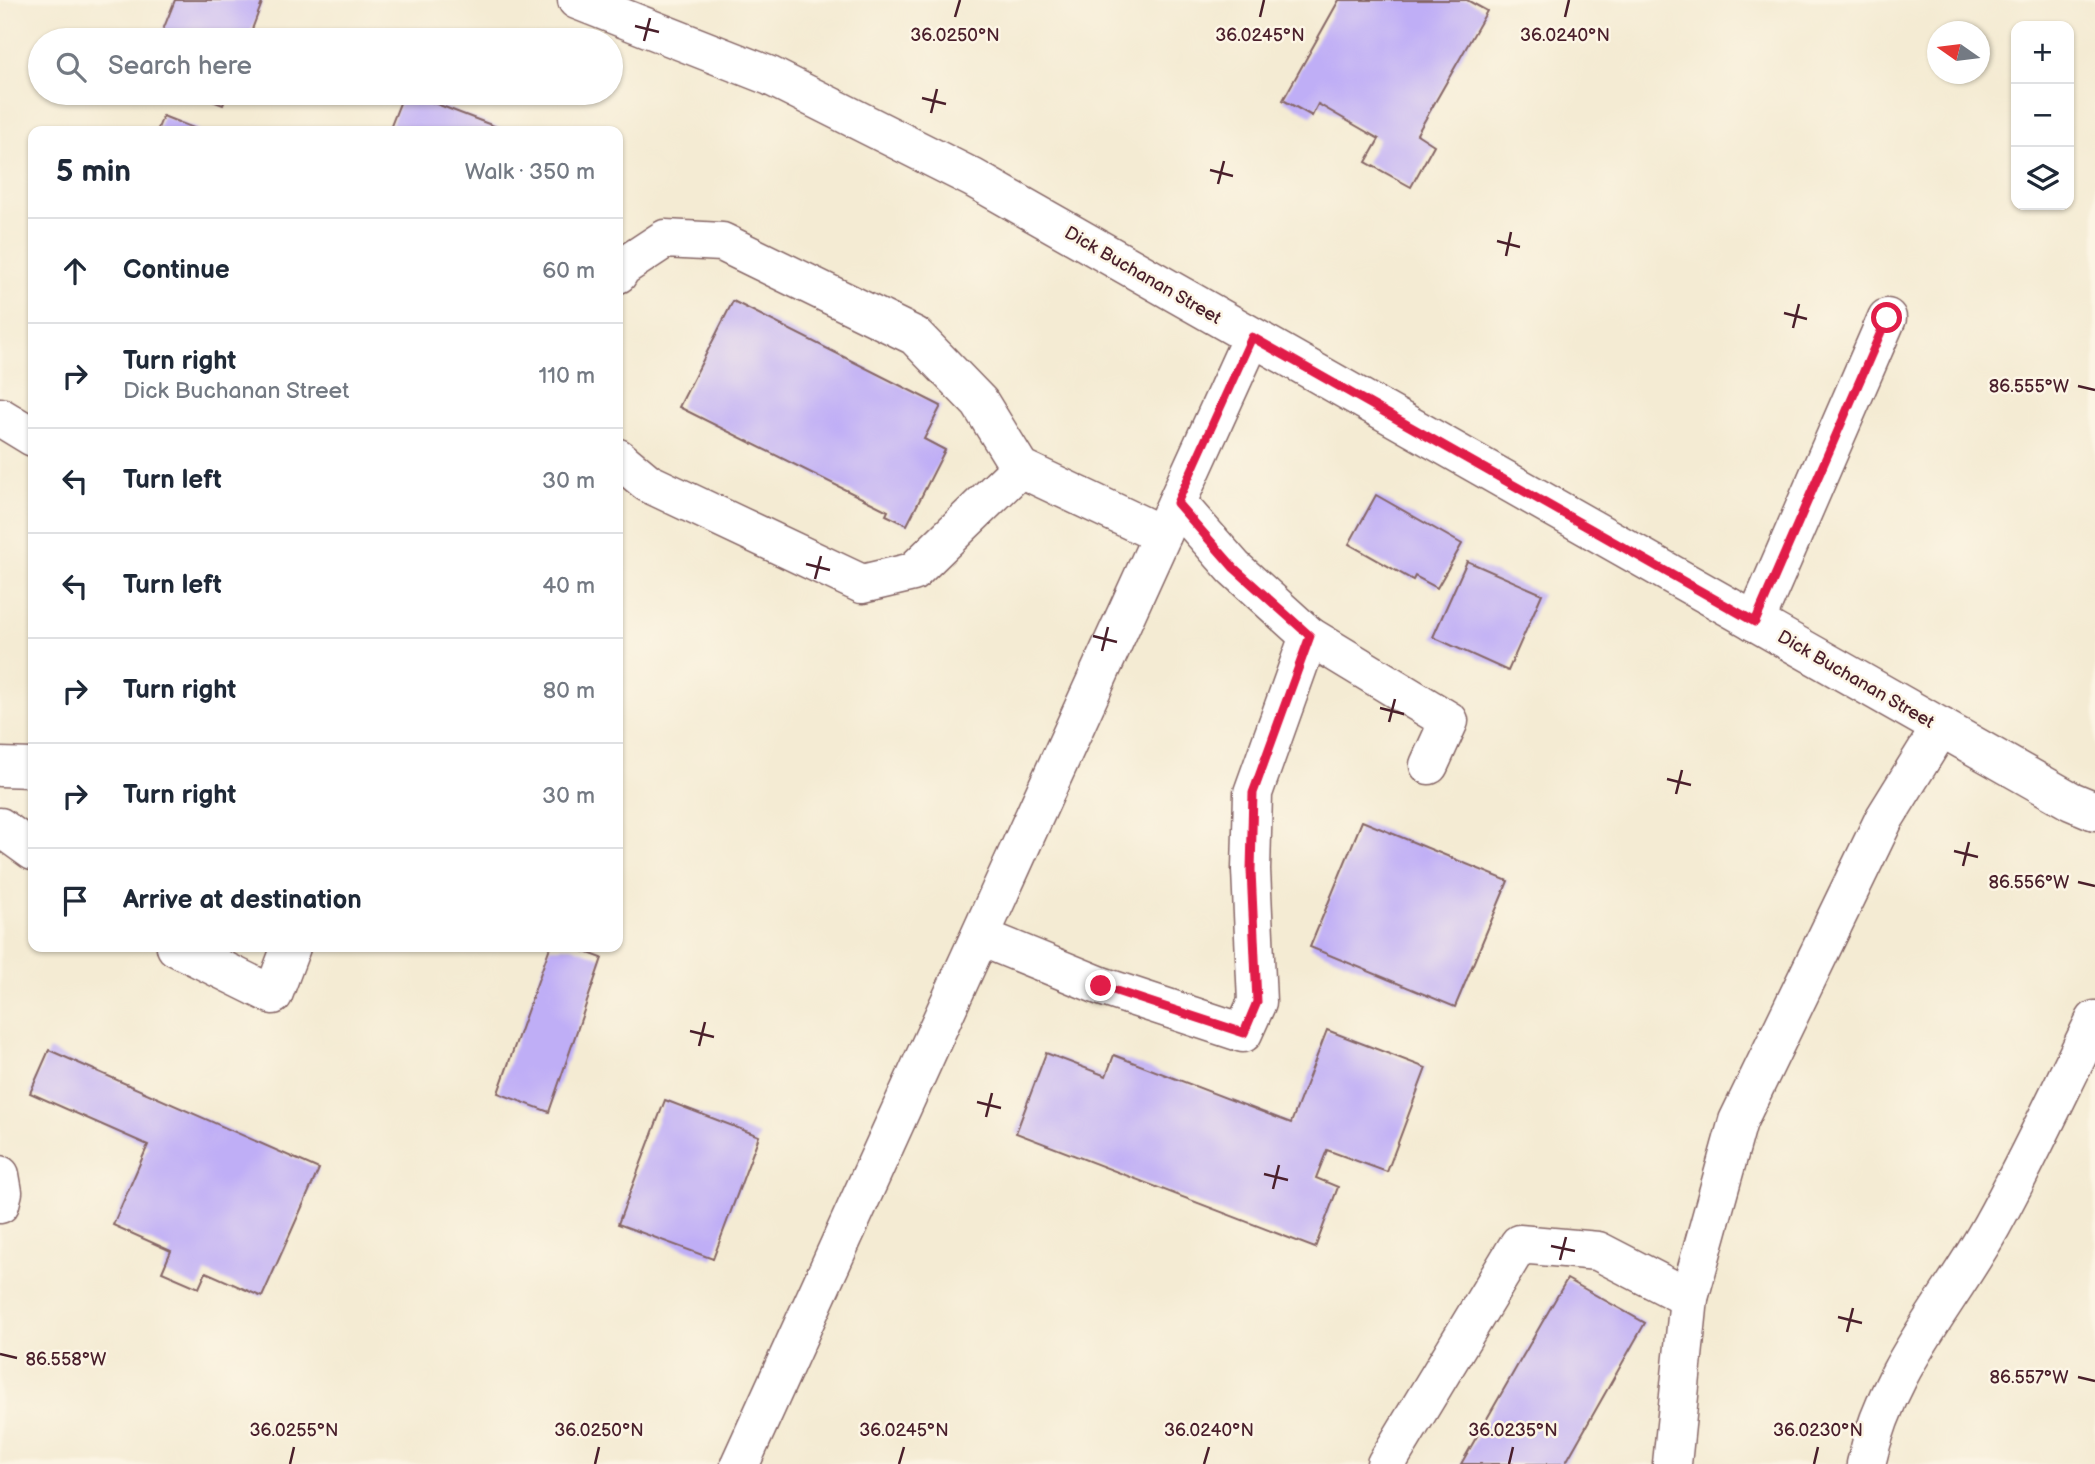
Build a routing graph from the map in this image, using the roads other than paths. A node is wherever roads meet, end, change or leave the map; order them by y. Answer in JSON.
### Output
{"nodes":[{"id":1,"x":578,"y":0,"type":"edge"},
{"id":2,"x":623,"y":267,"type":"edge"},
{"id":3,"x":1887,"y":318,"type":"dead end"},
{"id":4,"x":1252,"y":337,"type":"junction"},
{"id":5,"x":0,"y":416,"type":"edge"},
{"id":6,"x":28,"y":433,"type":"edge"},
{"id":7,"x":623,"y":462,"type":"edge"},
{"id":8,"x":1020,"y":468,"type":"junction"},
{"id":9,"x":1169,"y":519,"type":"junction"},
{"id":10,"x":1755,"y":622,"type":"junction"},
{"id":11,"x":1310,"y":636,"type":"junction"},
{"id":12,"x":1941,"y":727,"type":"junction"},
{"id":13,"x":1429,"y":765,"type":"dead end"},
{"id":14,"x":0,"y":767,"type":"edge"},
{"id":15,"x":28,"y":768,"type":"edge"},
{"id":16,"x":2095,"y":811,"type":"edge"},
{"id":17,"x":0,"y":827,"type":"edge"},
{"id":18,"x":28,"y":847,"type":"edge"},
{"id":19,"x":981,"y":937,"type":"junction"},
{"id":20,"x":186,"y":952,"type":"edge"},
{"id":21,"x":289,"y":952,"type":"edge"},
{"id":22,"x":2095,"y":1020,"type":"edge"},
{"id":23,"x":0,"y":1175,"type":"edge"},
{"id":24,"x":0,"y":1205,"type":"edge"},
{"id":25,"x":1689,"y":1298,"type":"junction"},
{"id":26,"x":740,"y":1464,"type":"edge"},
{"id":27,"x":1386,"y":1464,"type":"edge"},
{"id":28,"x":1672,"y":1464,"type":"edge"},
{"id":29,"x":1866,"y":1464,"type":"edge"}],
"edges":[{"from":1,"to":4,"type":"street","name":"Dick Buchanan Street"},
{"from":2,"to":8,"type":"street"},
{"from":3,"to":10,"type":"street"},
{"from":4,"to":9,"type":"street"},
{"from":4,"to":10,"type":"street","name":"Dick Buchanan Street"},
{"from":5,"to":6,"type":"street"},
{"from":7,"to":8,"type":"street"},
{"from":8,"to":9,"type":"street"},
{"from":9,"to":11,"type":"street"},
{"from":9,"to":19,"type":"street"},
{"from":10,"to":12,"type":"street","name":"Dick Buchanan Street"},
{"from":11,"to":13,"type":"street"},
{"from":11,"to":19,"type":"street"},
{"from":12,"to":16,"type":"street","name":"Dick Buchanan Street"},
{"from":12,"to":25,"type":"street"},
{"from":14,"to":15,"type":"street"},
{"from":17,"to":18,"type":"street"},
{"from":19,"to":26,"type":"street"},
{"from":20,"to":21,"type":"street"},
{"from":22,"to":29,"type":"street"},
{"from":23,"to":24,"type":"street"},
{"from":25,"to":27,"type":"street"},
{"from":25,"to":28,"type":"street"}]}
